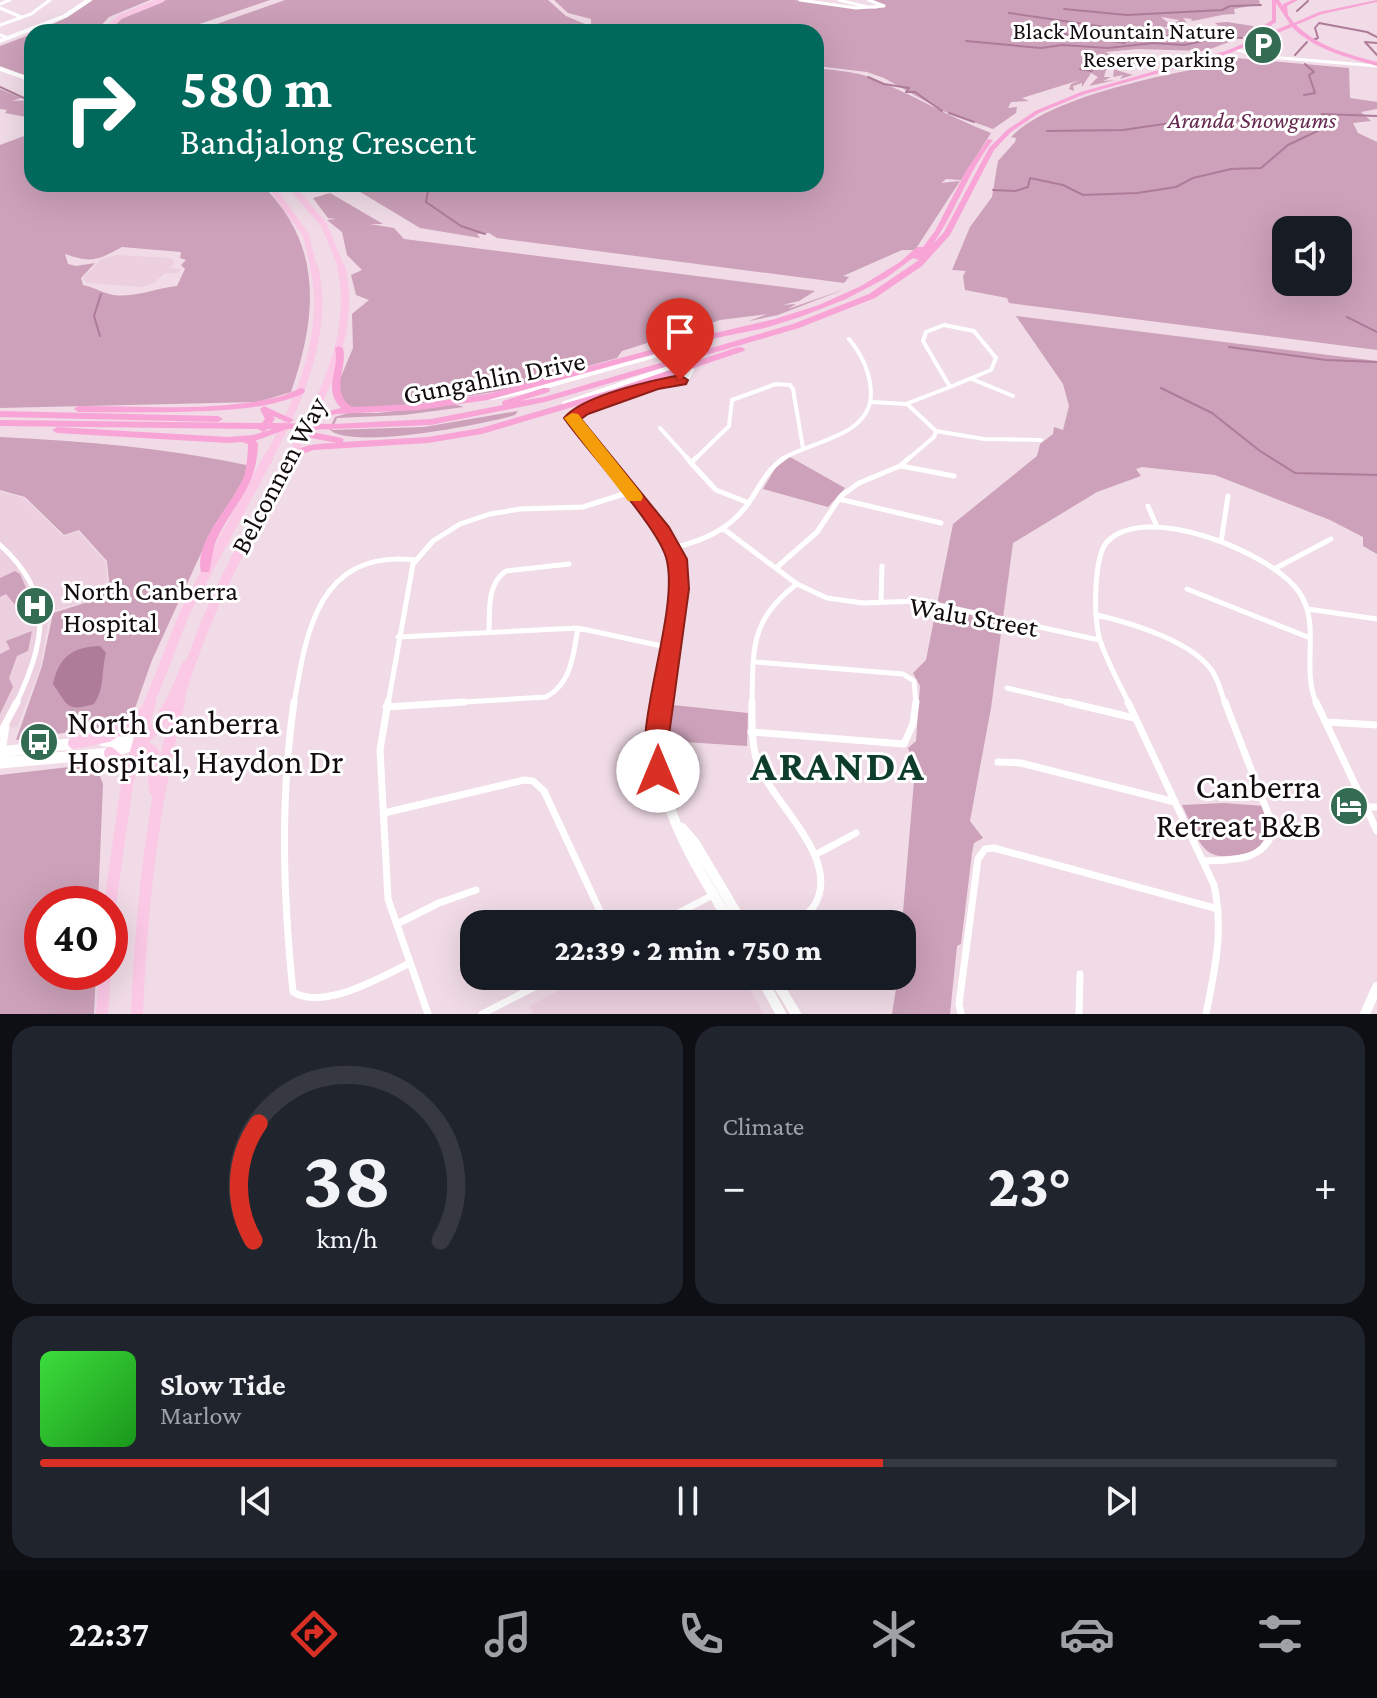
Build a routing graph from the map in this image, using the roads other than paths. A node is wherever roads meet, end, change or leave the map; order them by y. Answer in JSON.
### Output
{"nodes":[{"id":1,"x":9,"y":0,"type":"edge"},
{"id":2,"x":50,"y":0,"type":"edge"},
{"id":3,"x":89,"y":0,"type":"edge"},
{"id":4,"x":159,"y":0,"type":"edge"},
{"id":5,"x":800,"y":0,"type":"edge"},
{"id":6,"x":839,"y":0,"type":"edge"},
{"id":7,"x":869,"y":0,"type":"edge"},
{"id":8,"x":1276,"y":0,"type":"edge"},
{"id":9,"x":1296,"y":0,"type":"edge"},
{"id":10,"x":1369,"y":0,"type":"edge"},
{"id":11,"x":1377,"y":2,"type":"edge"},
{"id":12,"x":0,"y":6,"type":"edge"},
{"id":13,"x":862,"y":7,"type":"junction"},
{"id":14,"x":1286,"y":16,"type":"junction"},
{"id":15,"x":22,"y":17,"type":"junction"},
{"id":16,"x":44,"y":24,"type":"edge"},
{"id":17,"x":109,"y":24,"type":"edge"},
{"id":18,"x":1292,"y":24,"type":"junction"},
{"id":19,"x":0,"y":25,"type":"edge"},
{"id":20,"x":24,"y":32,"type":"edge"},
{"id":21,"x":0,"y":39,"type":"edge"},
{"id":22,"x":1235,"y":49,"type":"junction"},
{"id":23,"x":1210,"y":55,"type":"junction"},
{"id":24,"x":1362,"y":62,"type":"junction"},
{"id":25,"x":1377,"y":65,"type":"edge"},
{"id":26,"x":0,"y":70,"type":"edge"},
{"id":27,"x":24,"y":78,"type":"edge"},
{"id":28,"x":965,"y":187,"type":"junction"},
{"id":29,"x":275,"y":192,"type":"edge"},
{"id":30,"x":296,"y":192,"type":"edge"},
{"id":31,"x":949,"y":212,"type":"junction"},
{"id":32,"x":865,"y":299,"type":"junction"},
{"id":33,"x":762,"y":326,"type":"junction"},
{"id":34,"x":849,"y":339,"type":"dead end"},
{"id":35,"x":339,"y":348,"type":"junction"},
{"id":36,"x":675,"y":353,"type":"junction"},
{"id":37,"x":616,"y":366,"type":"junction"},
{"id":38,"x":687,"y":368,"type":"junction"},
{"id":39,"x":650,"y":374,"type":"junction"},
{"id":40,"x":971,"y":379,"type":"junction"},
{"id":41,"x":950,"y":387,"type":"junction"},
{"id":42,"x":301,"y":391,"type":"junction"},
{"id":43,"x":1013,"y":396,"type":"dead end"},
{"id":44,"x":488,"y":397,"type":"junction"},
{"id":45,"x":872,"y":402,"type":"junction"},
{"id":46,"x":506,"y":403,"type":"junction"},
{"id":47,"x":906,"y":404,"type":"junction"},
{"id":48,"x":244,"y":407,"type":"junction"},
{"id":49,"x":264,"y":409,"type":"junction"},
{"id":50,"x":348,"y":410,"type":"junction"},
{"id":51,"x":0,"y":412,"type":"edge"},
{"id":52,"x":480,"y":414,"type":"junction"},
{"id":53,"x":255,"y":423,"type":"junction"},
{"id":54,"x":0,"y":424,"type":"edge"},
{"id":55,"x":296,"y":424,"type":"junction"},
{"id":56,"x":335,"y":424,"type":"junction"},
{"id":57,"x":504,"y":425,"type":"junction"},
{"id":58,"x":660,"y":428,"type":"dead end"},
{"id":59,"x":936,"y":431,"type":"junction"},
{"id":60,"x":244,"y":439,"type":"junction"},
{"id":61,"x":337,"y":440,"type":"junction"},
{"id":62,"x":1041,"y":440,"type":"dead end"},
{"id":63,"x":364,"y":443,"type":"junction"},
{"id":64,"x":803,"y":448,"type":"junction"},
{"id":65,"x":691,"y":463,"type":"junction"},
{"id":66,"x":283,"y":466,"type":"junction"},
{"id":67,"x":900,"y":466,"type":"junction"},
{"id":68,"x":954,"y":476,"type":"dead end"},
{"id":69,"x":630,"y":492,"type":"junction"},
{"id":70,"x":1228,"y":496,"type":"dead end"},
{"id":71,"x":838,"y":499,"type":"junction"},
{"id":72,"x":749,"y":503,"type":"junction"},
{"id":73,"x":1148,"y":506,"type":"dead end"},
{"id":74,"x":941,"y":523,"type":"dead end"},
{"id":75,"x":1157,"y":527,"type":"junction"},
{"id":76,"x":725,"y":530,"type":"junction"},
{"id":77,"x":1331,"y":539,"type":"dead end"},
{"id":78,"x":1221,"y":542,"type":"junction"},
{"id":79,"x":0,"y":545,"type":"edge"},
{"id":80,"x":673,"y":548,"type":"junction"},
{"id":81,"x":415,"y":560,"type":"junction"},
{"id":82,"x":569,"y":564,"type":"dead end"},
{"id":83,"x":882,"y":566,"type":"dead end"},
{"id":84,"x":776,"y":568,"type":"junction"},
{"id":85,"x":1276,"y":568,"type":"junction"},
{"id":86,"x":205,"y":569,"type":"junction"},
{"id":87,"x":797,"y":584,"type":"junction"},
{"id":88,"x":1187,"y":589,"type":"dead end"},
{"id":89,"x":881,"y":602,"type":"junction"},
{"id":90,"x":1308,"y":609,"type":"junction"},
{"id":91,"x":1097,"y":615,"type":"junction"},
{"id":92,"x":1377,"y":619,"type":"edge"},
{"id":93,"x":578,"y":628,"type":"junction"},
{"id":94,"x":489,"y":632,"type":"junction"},
{"id":95,"x":398,"y":637,"type":"junction"},
{"id":96,"x":1310,"y":638,"type":"junction"},
{"id":97,"x":1099,"y":640,"type":"junction"},
{"id":98,"x":671,"y":648,"type":"junction"},
{"id":99,"x":195,"y":652,"type":"junction"},
{"id":100,"x":756,"y":662,"type":"junction"},
{"id":101,"x":1007,"y":688,"type":"dead end"},
{"id":102,"x":386,"y":707,"type":"junction"},
{"id":103,"x":148,"y":711,"type":"junction"},
{"id":104,"x":1135,"y":719,"type":"junction"},
{"id":105,"x":4,"y":722,"type":"edge"},
{"id":106,"x":1326,"y":722,"type":"junction"},
{"id":107,"x":1377,"y":725,"type":"edge"},
{"id":108,"x":751,"y":732,"type":"junction"},
{"id":109,"x":0,"y":734,"type":"edge"},
{"id":110,"x":74,"y":743,"type":"junction"},
{"id":111,"x":139,"y":743,"type":"junction"},
{"id":112,"x":110,"y":753,"type":"junction"},
{"id":113,"x":1,"y":756,"type":"edge"},
{"id":114,"x":998,"y":762,"type":"dead end"},
{"id":115,"x":128,"y":782,"type":"junction"},
{"id":116,"x":156,"y":800,"type":"junction"},
{"id":117,"x":1176,"y":802,"type":"junction"},
{"id":118,"x":1366,"y":807,"type":"junction"},
{"id":119,"x":1377,"y":807,"type":"edge"},
{"id":120,"x":383,"y":813,"type":"junction"},
{"id":121,"x":1377,"y":831,"type":"edge"},
{"id":122,"x":856,"y":833,"type":"dead end"},
{"id":123,"x":815,"y":855,"type":"junction"},
{"id":124,"x":1204,"y":861,"type":"junction"},
{"id":125,"x":113,"y":886,"type":"edge"},
{"id":126,"x":476,"y":890,"type":"dead end"},
{"id":127,"x":718,"y":893,"type":"junction"},
{"id":128,"x":1219,"y":909,"type":"junction"},
{"id":129,"x":599,"y":910,"type":"edge"},
{"id":130,"x":685,"y":910,"type":"edge"},
{"id":131,"x":725,"y":910,"type":"edge"},
{"id":132,"x":732,"y":910,"type":"edge"},
{"id":133,"x":811,"y":910,"type":"edge"},
{"id":134,"x":397,"y":924,"type":"junction"},
{"id":135,"x":410,"y":963,"type":"junction"},
{"id":136,"x":1080,"y":974,"type":"dead end"},
{"id":137,"x":1377,"y":987,"type":"edge"},
{"id":138,"x":104,"y":990,"type":"edge"},
{"id":139,"x":529,"y":990,"type":"edge"},
{"id":140,"x":768,"y":990,"type":"edge"},
{"id":141,"x":781,"y":990,"type":"edge"},
{"id":142,"x":102,"y":1014,"type":"edge"},
{"id":143,"x":137,"y":1014,"type":"edge"},
{"id":144,"x":428,"y":1014,"type":"edge"},
{"id":145,"x":482,"y":1014,"type":"edge"},
{"id":146,"x":781,"y":1014,"type":"edge"},
{"id":147,"x":796,"y":1014,"type":"edge"},
{"id":148,"x":961,"y":1014,"type":"edge"},
{"id":149,"x":1079,"y":1014,"type":"edge"},
{"id":150,"x":1206,"y":1014,"type":"edge"},
{"id":151,"x":1365,"y":1014,"type":"edge"}],
"edges":[{"from":1,"to":12,"type":"street"},
{"from":2,"to":15,"type":"street"},
{"from":3,"to":16,"type":"street"},
{"from":4,"to":17,"type":"main road"},
{"from":5,"to":13,"type":"street"},
{"from":6,"to":13,"type":"street"},
{"from":7,"to":13,"type":"street"},
{"from":8,"to":14,"type":"highway"},
{"from":8,"to":23,"type":"highway"},
{"from":9,"to":14,"type":"highway"},
{"from":10,"to":18,"type":"highway"},
{"from":11,"to":18,"type":"highway"},
{"from":12,"to":15,"type":"street"},
{"from":14,"to":24,"type":"highway"},
{"from":15,"to":19,"type":"street"},
{"from":18,"to":22,"type":"highway"},
{"from":18,"to":23,"type":"highway"},
{"from":20,"to":21,"type":"street"},
{"from":22,"to":24,"type":"street"},
{"from":22,"to":28,"type":"highway"},
{"from":23,"to":28,"type":"highway"},
{"from":24,"to":25,"type":"highway"},
{"from":26,"to":27,"type":"main road"},
{"from":28,"to":31,"type":"highway"},
{"from":28,"to":32,"type":"highway"},
{"from":29,"to":42,"type":"main road","name":"Belconnen Way"},
{"from":30,"to":35,"type":"main road","name":"Belconnen Way"},
{"from":31,"to":33,"type":"highway"},
{"from":31,"to":46,"type":"highway","name":"Gungahlin Drive"},
{"from":32,"to":52,"type":"highway","name":"Gungahlin Drive"},
{"from":32,"to":57,"type":"highway"},
{"from":33,"to":36,"type":"highway"},
{"from":33,"to":44,"type":"highway"},
{"from":34,"to":45,"type":"street"},
{"from":35,"to":50,"type":"highway"},
{"from":35,"to":55,"type":"main road","name":"Belconnen Way"},
{"from":36,"to":37,"type":"street"},
{"from":36,"to":38,"type":"street"},
{"from":37,"to":44,"type":"street"},
{"from":37,"to":46,"type":"highway"},
{"from":38,"to":39,"type":"street"},
{"from":38,"to":69,"type":"street"},
{"from":39,"to":52,"type":"highway"},
{"from":39,"to":57,"type":"street"},
{"from":40,"to":41,"type":"street"},
{"from":40,"to":41,"type":"street"},
{"from":40,"to":43,"type":"street"},
{"from":41,"to":47,"type":"street"},
{"from":42,"to":48,"type":"highway"},
{"from":42,"to":55,"type":"main road","name":"Belconnen Way"},
{"from":44,"to":50,"type":"highway"},
{"from":45,"to":47,"type":"street"},
{"from":45,"to":64,"type":"street"},
{"from":46,"to":56,"type":"highway","name":"Gungahlin Drive"},
{"from":47,"to":59,"type":"street"},
{"from":48,"to":49,"type":"highway"},
{"from":48,"to":51,"type":"highway"},
{"from":49,"to":55,"type":"highway"},
{"from":49,"to":60,"type":"highway"},
{"from":50,"to":55,"type":"highway"},
{"from":50,"to":61,"type":"highway"},
{"from":51,"to":53,"type":"highway","name":"Gungahlin Drive"},
{"from":52,"to":56,"type":"highway","name":"Gungahlin Drive"},
{"from":53,"to":54,"type":"highway","name":"Gungahlin Drive"},
{"from":53,"to":56,"type":"highway","name":"Gungahlin Drive"},
{"from":54,"to":60,"type":"highway"},
{"from":55,"to":60,"type":"highway"},
{"from":55,"to":61,"type":"highway"},
{"from":55,"to":66,"type":"main road","name":"Belconnen Way"},
{"from":55,"to":86,"type":"main road","name":"Belconnen Way"},
{"from":57,"to":63,"type":"highway"},
{"from":58,"to":65,"type":"street"},
{"from":59,"to":62,"type":"street"},
{"from":59,"to":67,"type":"street"},
{"from":60,"to":86,"type":"highway"},
{"from":61,"to":63,"type":"highway"},
{"from":63,"to":66,"type":"highway"},
{"from":64,"to":65,"type":"street"},
{"from":64,"to":72,"type":"street"},
{"from":65,"to":72,"type":"street"},
{"from":66,"to":99,"type":"main road","name":"Belconnen Way"},
{"from":67,"to":68,"type":"street"},
{"from":67,"to":71,"type":"street"},
{"from":69,"to":80,"type":"street"},
{"from":69,"to":81,"type":"street"},
{"from":70,"to":78,"type":"street"},
{"from":71,"to":74,"type":"street"},
{"from":71,"to":84,"type":"street"},
{"from":72,"to":76,"type":"street"},
{"from":73,"to":75,"type":"street"},
{"from":75,"to":78,"type":"street"},
{"from":75,"to":91,"type":"street"},
{"from":76,"to":80,"type":"street"},
{"from":76,"to":84,"type":"street","name":"Walu Street"},
{"from":77,"to":85,"type":"street"},
{"from":78,"to":85,"type":"street"},
{"from":79,"to":105,"type":"street"},
{"from":80,"to":98,"type":"street"},
{"from":81,"to":95,"type":"street"},
{"from":81,"to":135,"type":"street"},
{"from":82,"to":94,"type":"street"},
{"from":83,"to":89,"type":"street"},
{"from":84,"to":87,"type":"street","name":"Walu Street"},
{"from":85,"to":90,"type":"street"},
{"from":86,"to":103,"type":"main road","name":"Belconnen Way"},
{"from":87,"to":89,"type":"street","name":"Walu Street"},
{"from":87,"to":100,"type":"street"},
{"from":88,"to":96,"type":"street"},
{"from":89,"to":97,"type":"street","name":"Walu Street"},
{"from":90,"to":92,"type":"street"},
{"from":90,"to":96,"type":"street"},
{"from":91,"to":97,"type":"street"},
{"from":91,"to":124,"type":"street"},
{"from":93,"to":94,"type":"street"},
{"from":93,"to":98,"type":"street"},
{"from":93,"to":102,"type":"street"},
{"from":94,"to":95,"type":"street"},
{"from":95,"to":102,"type":"street"},
{"from":96,"to":106,"type":"street"},
{"from":97,"to":104,"type":"street"},
{"from":98,"to":127,"type":"street"},
{"from":99,"to":111,"type":"main road"},
{"from":99,"to":116,"type":"main road","name":"Belconnen Way"},
{"from":100,"to":108,"type":"street"},
{"from":100,"to":108,"type":"street"},
{"from":101,"to":104,"type":"street"},
{"from":102,"to":120,"type":"street"},
{"from":103,"to":110,"type":"main road"},
{"from":103,"to":111,"type":"main road","name":"Belconnen Way"},
{"from":104,"to":117,"type":"street"},
{"from":105,"to":109,"type":"street"},
{"from":105,"to":113,"type":"street"},
{"from":106,"to":107,"type":"street"},
{"from":106,"to":118,"type":"street"},
{"from":108,"to":123,"type":"street"},
{"from":110,"to":111,"type":"main road"},
{"from":110,"to":113,"type":"main road"},
{"from":111,"to":112,"type":"main road"},
{"from":111,"to":115,"type":"main road","name":"Belconnen Way"},
{"from":111,"to":116,"type":"main road"},
{"from":112,"to":113,"type":"main road"},
{"from":112,"to":115,"type":"main road"},
{"from":114,"to":117,"type":"street"},
{"from":115,"to":125,"type":"main road","name":"Belconnen Way"},
{"from":116,"to":143,"type":"main road","name":"Belconnen Way"},
{"from":117,"to":124,"type":"street"},
{"from":118,"to":119,"type":"street"},
{"from":118,"to":121,"type":"street"},
{"from":120,"to":129,"type":"street"},
{"from":120,"to":134,"type":"street"},
{"from":122,"to":123,"type":"street"},
{"from":123,"to":133,"type":"street"},
{"from":124,"to":128,"type":"street"},
{"from":126,"to":134,"type":"street"},
{"from":127,"to":130,"type":"street"},
{"from":127,"to":131,"type":"street"},
{"from":127,"to":132,"type":"street"},
{"from":128,"to":148,"type":"street"},
{"from":128,"to":150,"type":"street"},
{"from":134,"to":135,"type":"street"},
{"from":135,"to":144,"type":"street"},
{"from":136,"to":149,"type":"street"},
{"from":137,"to":151,"type":"street"},
{"from":138,"to":142,"type":"main road"},
{"from":139,"to":145,"type":"street"},
{"from":140,"to":146,"type":"street"},
{"from":141,"to":147,"type":"street"}]}
